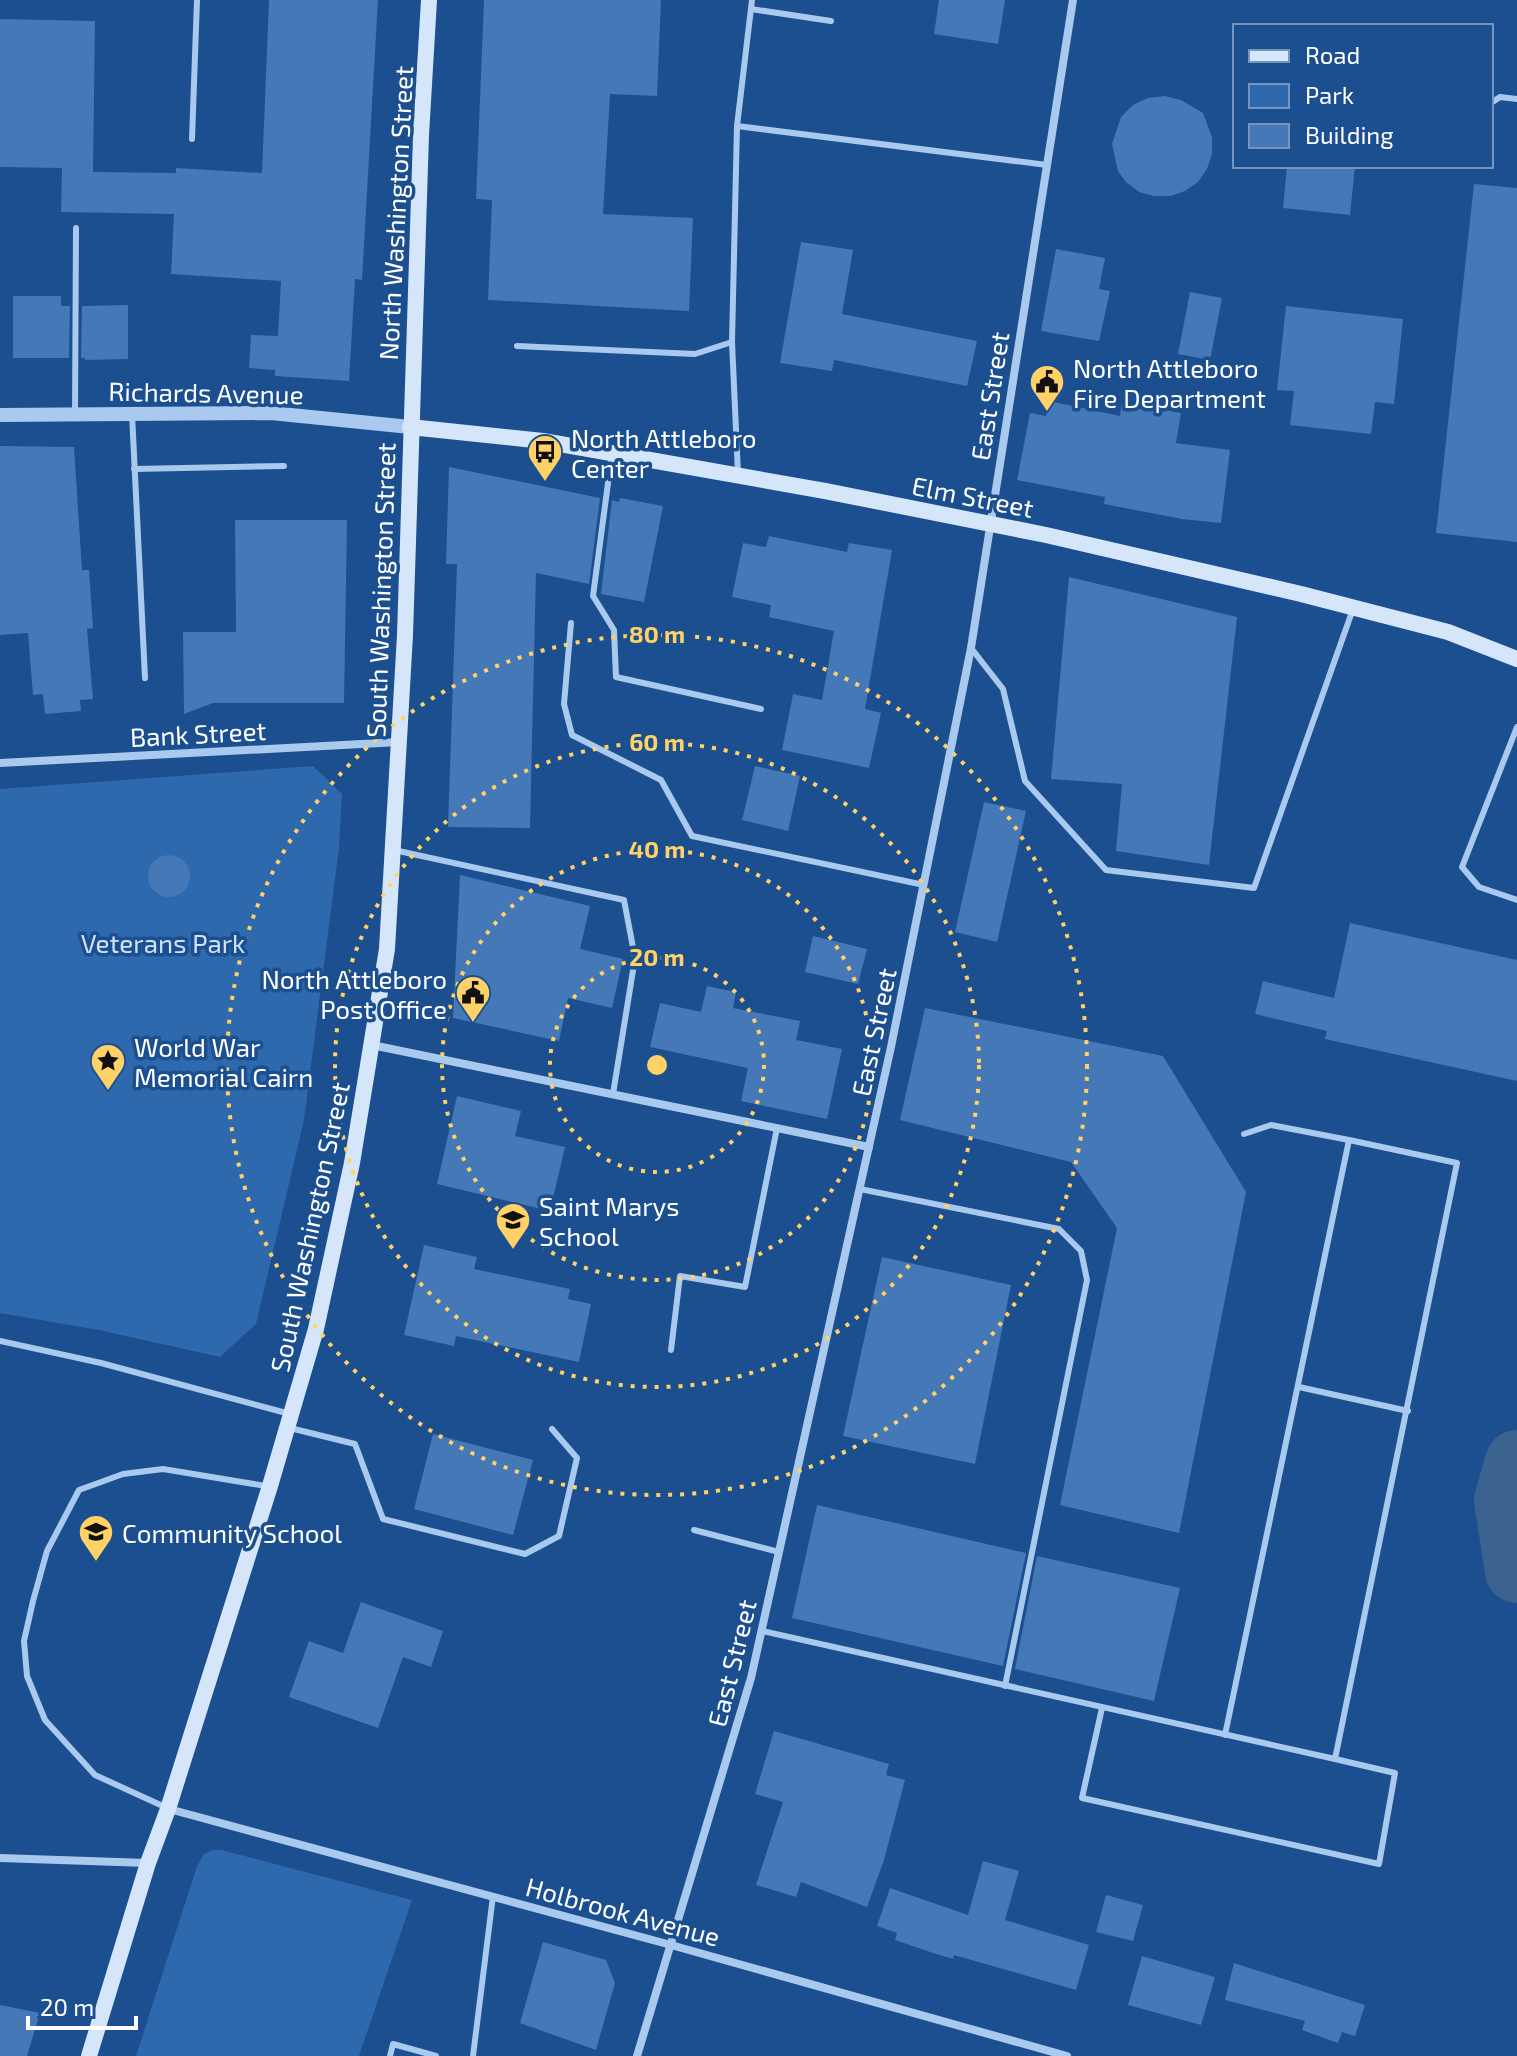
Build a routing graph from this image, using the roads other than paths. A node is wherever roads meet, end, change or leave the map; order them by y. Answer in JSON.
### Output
{"nodes":[{"id":1,"x":197,"y":0,"type":"edge"},
{"id":2,"x":429,"y":0,"type":"edge"},
{"id":3,"x":752,"y":0,"type":"edge"},
{"id":4,"x":1073,"y":0,"type":"edge"},
{"id":5,"x":751,"y":9,"type":"junction"},
{"id":6,"x":831,"y":21,"type":"dead end"},
{"id":7,"x":1517,"y":99,"type":"edge"},
{"id":8,"x":1493,"y":102,"type":"edge"},
{"id":9,"x":737,"y":126,"type":"junction"},
{"id":10,"x":192,"y":139,"type":"dead end"},
{"id":11,"x":1047,"y":165,"type":"junction"},
{"id":12,"x":76,"y":228,"type":"dead end"},
{"id":13,"x":732,"y":342,"type":"junction"},
{"id":14,"x":517,"y":346,"type":"dead end"},
{"id":15,"x":75,"y":414,"type":"junction"},
{"id":16,"x":132,"y":414,"type":"junction"},
{"id":17,"x":0,"y":415,"type":"edge"},
{"id":18,"x":410,"y":427,"type":"junction"},
{"id":19,"x":612,"y":453,"type":"junction"},
{"id":20,"x":284,"y":466,"type":"dead end"},
{"id":21,"x":134,"y":469,"type":"junction"},
{"id":22,"x":738,"y":476,"type":"junction"},
{"id":23,"x":988,"y":524,"type":"junction"},
{"id":24,"x":1354,"y":608,"type":"junction"},
{"id":25,"x":571,"y":623,"type":"dead end"},
{"id":26,"x":971,"y":648,"type":"junction"},
{"id":27,"x":1517,"y":659,"type":"edge"},
{"id":28,"x":145,"y":678,"type":"dead end"},
{"id":29,"x":761,"y":709,"type":"dead end"},
{"id":30,"x":1516,"y":730,"type":"edge"},
{"id":31,"x":399,"y":742,"type":"junction"},
{"id":32,"x":0,"y":763,"type":"edge"},
{"id":33,"x":393,"y":850,"type":"junction"},
{"id":34,"x":924,"y":885,"type":"junction"},
{"id":35,"x":1517,"y":900,"type":"edge"},
{"id":36,"x":372,"y":1045,"type":"junction"},
{"id":37,"x":613,"y":1094,"type":"junction"},
{"id":38,"x":777,"y":1128,"type":"junction"},
{"id":39,"x":1244,"y":1134,"type":"dead end"},
{"id":40,"x":1349,"y":1140,"type":"junction"},
{"id":41,"x":869,"y":1147,"type":"junction"},
{"id":42,"x":860,"y":1189,"type":"junction"},
{"id":43,"x":0,"y":1341,"type":"edge"},
{"id":44,"x":671,"y":1350,"type":"dead end"},
{"id":45,"x":1299,"y":1387,"type":"junction"},
{"id":46,"x":1408,"y":1411,"type":"junction"},
{"id":47,"x":288,"y":1421,"type":"junction"},
{"id":48,"x":552,"y":1429,"type":"dead end"},
{"id":49,"x":270,"y":1486,"type":"junction"},
{"id":50,"x":694,"y":1530,"type":"dead end"},
{"id":51,"x":779,"y":1552,"type":"junction"},
{"id":52,"x":762,"y":1631,"type":"junction"},
{"id":53,"x":1005,"y":1686,"type":"junction"},
{"id":54,"x":1102,"y":1708,"type":"junction"},
{"id":55,"x":1225,"y":1735,"type":"junction"},
{"id":56,"x":1335,"y":1759,"type":"junction"},
{"id":57,"x":168,"y":1809,"type":"junction"},
{"id":58,"x":0,"y":1858,"type":"edge"},
{"id":59,"x":148,"y":1863,"type":"junction"},
{"id":60,"x":493,"y":1896,"type":"junction"},
{"id":61,"x":671,"y":1945,"type":"junction"},
{"id":62,"x":89,"y":2056,"type":"edge"},
{"id":63,"x":390,"y":2056,"type":"edge"},
{"id":64,"x":436,"y":2056,"type":"edge"},
{"id":65,"x":473,"y":2056,"type":"edge"},
{"id":66,"x":637,"y":2056,"type":"edge"},
{"id":67,"x":1067,"y":2056,"type":"edge"}],
"edges":[{"from":1,"to":10,"type":"lane"},
{"from":2,"to":18,"type":"main road","name":"North Washington Street"},
{"from":3,"to":5,"type":"lane"},
{"from":4,"to":11,"type":"street","name":"East Street"},
{"from":5,"to":6,"type":"lane"},
{"from":5,"to":9,"type":"lane"},
{"from":7,"to":8,"type":"lane"},
{"from":9,"to":11,"type":"lane"},
{"from":9,"to":13,"type":"lane"},
{"from":11,"to":23,"type":"street","name":"East Street"},
{"from":12,"to":15,"type":"lane"},
{"from":13,"to":14,"type":"lane"},
{"from":13,"to":22,"type":"lane"},
{"from":15,"to":16,"type":"street","name":"Richards Avenue"},
{"from":15,"to":17,"type":"street","name":"Richards Avenue"},
{"from":16,"to":18,"type":"street","name":"Richards Avenue"},
{"from":16,"to":21,"type":"lane"},
{"from":18,"to":19,"type":"main road","name":"Elm Street"},
{"from":18,"to":31,"type":"main road","name":"South Washington Street"},
{"from":19,"to":22,"type":"main road","name":"Elm Street"},
{"from":19,"to":29,"type":"lane"},
{"from":20,"to":21,"type":"lane"},
{"from":21,"to":28,"type":"lane"},
{"from":22,"to":23,"type":"main road","name":"Elm Street"},
{"from":23,"to":24,"type":"main road","name":"Elm Street"},
{"from":23,"to":26,"type":"street","name":"East Street"},
{"from":24,"to":26,"type":"lane"},
{"from":24,"to":27,"type":"main road","name":"Elm Street"},
{"from":25,"to":34,"type":"lane"},
{"from":26,"to":34,"type":"street","name":"East Street"},
{"from":30,"to":35,"type":"lane"},
{"from":31,"to":32,"type":"street","name":"Bank Street"},
{"from":31,"to":33,"type":"main road","name":"South Washington Street"},
{"from":33,"to":36,"type":"main road","name":"South Washington Street"},
{"from":33,"to":37,"type":"lane"},
{"from":34,"to":41,"type":"street","name":"East Street"},
{"from":36,"to":37,"type":"street"},
{"from":36,"to":47,"type":"main road","name":"South Washington Street"},
{"from":37,"to":38,"type":"street"},
{"from":38,"to":41,"type":"street"},
{"from":38,"to":44,"type":"lane"},
{"from":39,"to":40,"type":"lane"},
{"from":40,"to":45,"type":"lane"},
{"from":40,"to":46,"type":"lane"},
{"from":41,"to":42,"type":"street","name":"East Street"},
{"from":42,"to":51,"type":"street","name":"East Street"},
{"from":42,"to":53,"type":"lane"},
{"from":43,"to":47,"type":"lane"},
{"from":45,"to":46,"type":"lane"},
{"from":45,"to":55,"type":"lane"},
{"from":46,"to":56,"type":"lane"},
{"from":47,"to":48,"type":"lane"},
{"from":47,"to":49,"type":"main road","name":"South Washington Street"},
{"from":49,"to":57,"type":"main road","name":"South Washington Street"},
{"from":49,"to":57,"type":"lane"},
{"from":50,"to":51,"type":"lane"},
{"from":51,"to":52,"type":"street","name":"East Street"},
{"from":52,"to":53,"type":"lane"},
{"from":52,"to":61,"type":"street","name":"East Street"},
{"from":53,"to":54,"type":"lane"},
{"from":54,"to":55,"type":"lane"},
{"from":54,"to":56,"type":"lane"},
{"from":55,"to":56,"type":"lane"},
{"from":57,"to":59,"type":"main road","name":"South Washington Street"},
{"from":57,"to":60,"type":"street","name":"Holbrook Avenue"},
{"from":58,"to":59,"type":"street"},
{"from":59,"to":62,"type":"main road","name":"South Washington Street"},
{"from":60,"to":61,"type":"street","name":"Holbrook Avenue"},
{"from":60,"to":65,"type":"lane"},
{"from":61,"to":66,"type":"street","name":"East Street"},
{"from":61,"to":67,"type":"street","name":"Holbrook Avenue"},
{"from":63,"to":64,"type":"lane"}]}
